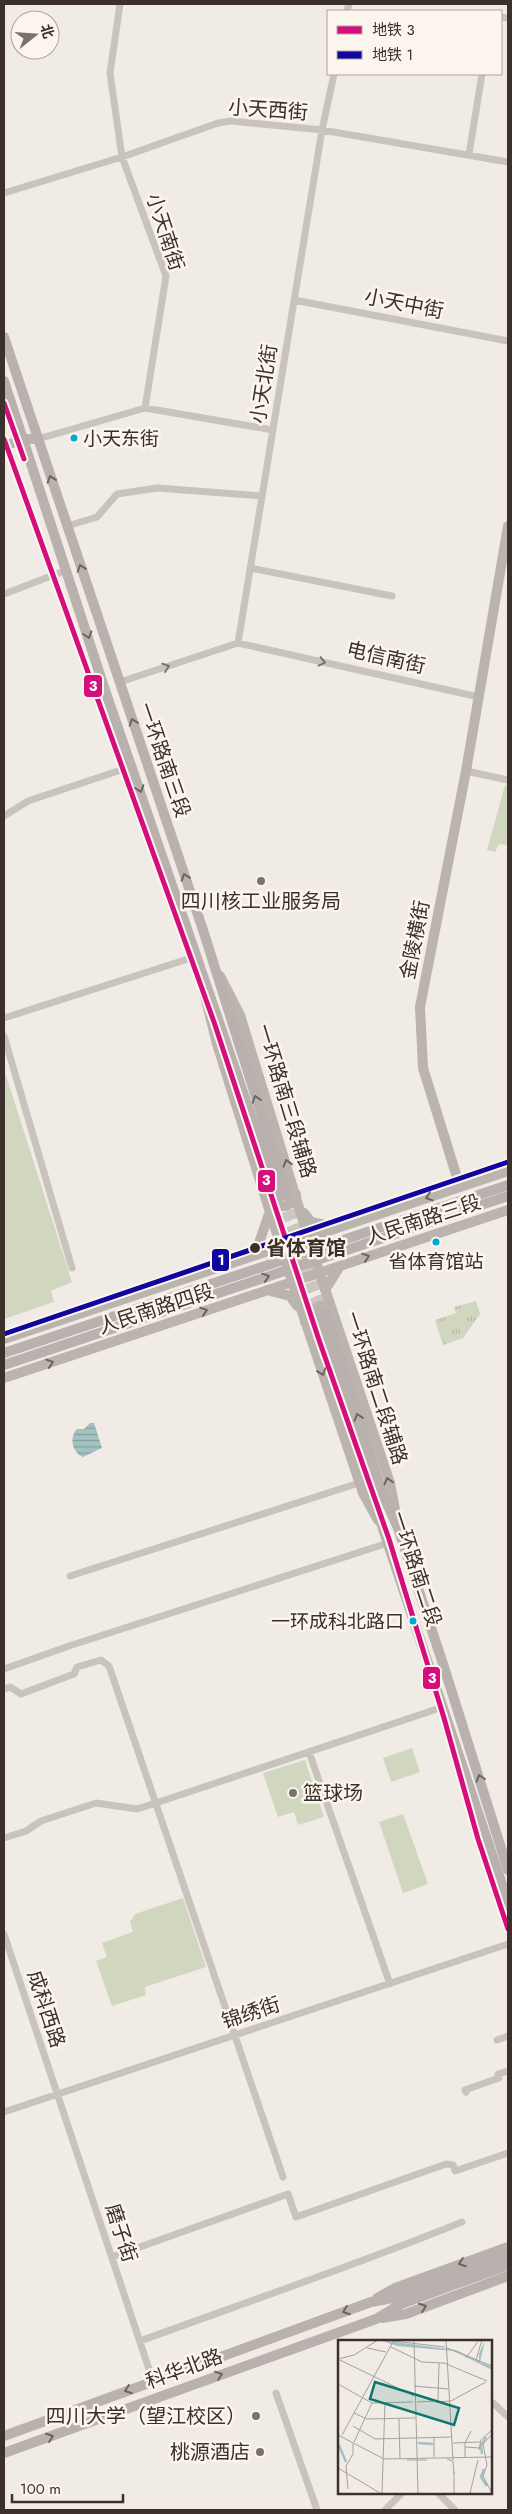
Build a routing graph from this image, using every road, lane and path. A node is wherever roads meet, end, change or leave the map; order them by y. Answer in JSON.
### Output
{"nodes":[{"id":1,"x":120,"y":4,"type":"edge"},
{"id":2,"x":334,"y":75,"type":"edge"},
{"id":3,"x":482,"y":75,"type":"edge"},
{"id":4,"x":322,"y":130,"type":"junction"},
{"id":5,"x":469,"y":154,"type":"junction"},
{"id":6,"x":122,"y":157,"type":"junction"},
{"id":7,"x":508,"y":162,"type":"edge"},
{"id":8,"x":4,"y":193,"type":"edge"},
{"id":9,"x":294,"y":300,"type":"junction"},
{"id":10,"x":4,"y":337,"type":"edge"},
{"id":11,"x":508,"y":341,"type":"edge"},
{"id":12,"x":4,"y":381,"type":"edge"},
{"id":13,"x":145,"y":408,"type":"junction"},
{"id":14,"x":273,"y":430,"type":"junction"},
{"id":15,"x":24,"y":439,"type":"junction"},
{"id":16,"x":38,"y":440,"type":"junction"},
{"id":17,"x":4,"y":446,"type":"edge"},
{"id":18,"x":262,"y":496,"type":"junction"},
{"id":19,"x":508,"y":526,"type":"edge"},
{"id":20,"x":68,"y":530,"type":"junction"},
{"id":21,"x":57,"y":539,"type":"junction"},
{"id":22,"x":250,"y":568,"type":"junction"},
{"id":23,"x":67,"y":570,"type":"junction"},
{"id":24,"x":4,"y":594,"type":"edge"},
{"id":25,"x":392,"y":596,"type":"dead end"},
{"id":26,"x":238,"y":643,"type":"junction"},
{"id":27,"x":120,"y":682,"type":"junction"},
{"id":28,"x":479,"y":697,"type":"junction"},
{"id":29,"x":132,"y":766,"type":"junction"},
{"id":30,"x":466,"y":769,"type":"junction"},
{"id":31,"x":508,"y":776,"type":"edge"},
{"id":32,"x":508,"y":780,"type":"edge"},
{"id":33,"x":4,"y":816,"type":"edge"},
{"id":34,"x":193,"y":956,"type":"junction"},
{"id":35,"x":4,"y":1018,"type":"edge"},
{"id":36,"x":4,"y":1036,"type":"edge"},
{"id":37,"x":508,"y":1171,"type":"edge"},
{"id":38,"x":508,"y":1185,"type":"edge"},
{"id":39,"x":460,"y":1187,"type":"junction"},
{"id":40,"x":287,"y":1195,"type":"junction"},
{"id":41,"x":508,"y":1196,"type":"edge"},
{"id":42,"x":267,"y":1199,"type":"junction"},
{"id":43,"x":301,"y":1209,"type":"junction"},
{"id":44,"x":270,"y":1210,"type":"junction"},
{"id":45,"x":508,"y":1210,"type":"edge"},
{"id":46,"x":338,"y":1228,"type":"junction"},
{"id":47,"x":308,"y":1238,"type":"junction"},
{"id":48,"x":282,"y":1247,"type":"junction"},
{"id":49,"x":314,"y":1255,"type":"junction"},
{"id":50,"x":246,"y":1258,"type":"junction"},
{"id":51,"x":287,"y":1264,"type":"junction"},
{"id":52,"x":340,"y":1266,"type":"junction"},
{"id":53,"x":72,"y":1268,"type":"dead end"},
{"id":54,"x":320,"y":1273,"type":"junction"},
{"id":55,"x":292,"y":1282,"type":"junction"},
{"id":56,"x":266,"y":1290,"type":"junction"},
{"id":57,"x":325,"y":1290,"type":"junction"},
{"id":58,"x":324,"y":1312,"type":"junction"},
{"id":59,"x":304,"y":1318,"type":"junction"},
{"id":60,"x":4,"y":1339,"type":"edge"},
{"id":61,"x":4,"y":1353,"type":"edge"},
{"id":62,"x":4,"y":1365,"type":"edge"},
{"id":63,"x":4,"y":1378,"type":"edge"},
{"id":64,"x":359,"y":1483,"type":"junction"},
{"id":65,"x":384,"y":1532,"type":"junction"},
{"id":66,"x":388,"y":1543,"type":"junction"},
{"id":67,"x":70,"y":1576,"type":"dead end"},
{"id":68,"x":4,"y":1669,"type":"edge"},
{"id":69,"x":4,"y":1689,"type":"edge"},
{"id":70,"x":443,"y":1707,"type":"junction"},
{"id":71,"x":309,"y":1752,"type":"junction"},
{"id":72,"x":156,"y":1803,"type":"junction"},
{"id":73,"x":495,"y":1824,"type":"junction"},
{"id":74,"x":484,"y":1833,"type":"junction"},
{"id":75,"x":4,"y":1838,"type":"edge"},
{"id":76,"x":508,"y":1856,"type":"edge"},
{"id":77,"x":508,"y":1870,"type":"edge"},
{"id":78,"x":508,"y":1902,"type":"edge"},
{"id":79,"x":508,"y":1926,"type":"edge"},
{"id":80,"x":4,"y":1934,"type":"edge"},
{"id":81,"x":508,"y":1944,"type":"edge"},
{"id":82,"x":390,"y":1984,"type":"junction"},
{"id":83,"x":234,"y":2036,"type":"junction"},
{"id":84,"x":508,"y":2036,"type":"edge"},
{"id":85,"x":497,"y":2040,"type":"dead end"},
{"id":86,"x":508,"y":2071,"type":"edge"},
{"id":87,"x":466,"y":2092,"type":"dead end"},
{"id":88,"x":58,"y":2094,"type":"junction"},
{"id":89,"x":4,"y":2112,"type":"edge"},
{"id":90,"x":508,"y":2153,"type":"edge"},
{"id":91,"x":282,"y":2177,"type":"dead end"},
{"id":92,"x":462,"y":2222,"type":"dead end"},
{"id":93,"x":508,"y":2246,"type":"edge"},
{"id":94,"x":112,"y":2257,"type":"junction"},
{"id":95,"x":508,"y":2257,"type":"edge"},
{"id":96,"x":508,"y":2265,"type":"edge"},
{"id":97,"x":508,"y":2276,"type":"edge"},
{"id":98,"x":371,"y":2302,"type":"junction"},
{"id":99,"x":376,"y":2319,"type":"junction"},
{"id":100,"x":140,"y":2342,"type":"junction"},
{"id":101,"x":153,"y":2381,"type":"junction"},
{"id":102,"x":276,"y":2393,"type":"dead end"},
{"id":103,"x":492,"y":2404,"type":"edge"},
{"id":104,"x":508,"y":2417,"type":"edge"},
{"id":105,"x":4,"y":2436,"type":"edge"},
{"id":106,"x":4,"y":2454,"type":"edge"},
{"id":107,"x":401,"y":2494,"type":"edge"},
{"id":108,"x":439,"y":2494,"type":"edge"},
{"id":109,"x":317,"y":2510,"type":"edge"},
{"id":110,"x":385,"y":2510,"type":"edge"},
{"id":111,"x":455,"y":2510,"type":"edge"}],
"edges":[{"from":1,"to":6,"type":"street","name":"小天南街"},
{"from":2,"to":4,"type":"street","name":"小天北街"},
{"from":3,"to":5,"type":"street"},
{"from":4,"to":5,"type":"street","name":"小天西街"},
{"from":4,"to":6,"type":"street","name":"小天西街"},
{"from":4,"to":9,"type":"street","name":"小天北街"},
{"from":5,"to":7,"type":"street","name":"小天西街"},
{"from":6,"to":8,"type":"street","name":"小天西街"},
{"from":6,"to":13,"type":"street","name":"小天南街"},
{"from":9,"to":11,"type":"street","name":"小天中街"},
{"from":9,"to":14,"type":"street","name":"小天北街"},
{"from":10,"to":16,"type":"main road","name":"一环路南三段"},
{"from":12,"to":15,"type":"main road","name":"一环路南三段"},
{"from":13,"to":14,"type":"street"},
{"from":13,"to":16,"type":"street"},
{"from":14,"to":18,"type":"street","name":"小天北街"},
{"from":15,"to":16,"type":"street"},
{"from":15,"to":17,"type":"street"},
{"from":15,"to":21,"type":"main road","name":"一环路南三段"},
{"from":20,"to":16,"type":"main road","name":"一环路南三段","one_way":true},
{"from":18,"to":20,"type":"street"},
{"from":18,"to":22,"type":"street","name":"小天北街"},
{"from":19,"to":28,"type":"street"},
{"from":20,"to":21,"type":"main road"},
{"from":27,"to":20,"type":"main road","name":"一环路南三段","one_way":true},
{"from":21,"to":23,"type":"main road","name":"一环路南三段"},
{"from":22,"to":25,"type":"street"},
{"from":22,"to":26,"type":"street","name":"小天北街"},
{"from":23,"to":24,"type":"street"},
{"from":23,"to":29,"type":"main road","name":"一环路南三段","one_way":true},
{"from":27,"to":26,"type":"street","one_way":true},
{"from":26,"to":28,"type":"street","name":"电信南街","one_way":true},
{"from":40,"to":27,"type":"main road","name":"一环路南三段","one_way":true},
{"from":28,"to":30,"type":"street","name":"金陵横街"},
{"from":29,"to":33,"type":"street"},
{"from":29,"to":34,"type":"main road","name":"一环路南三段","one_way":true},
{"from":30,"to":31,"type":"street"},
{"from":30,"to":32,"type":"street"},
{"from":30,"to":39,"type":"street","name":"金陵横街"},
{"from":34,"to":35,"type":"street"},
{"from":34,"to":40,"type":"main road","name":"一环路南三段"},
{"from":34,"to":42,"type":"street"},
{"from":36,"to":53,"type":"street"},
{"from":37,"to":39,"type":"street","name":"人民南路三段"},
{"from":38,"to":49,"type":"main road","name":"人民南路三段"},
{"from":39,"to":46,"type":"street","name":"人民南路三段","one_way":true},
{"from":40,"to":42,"type":"street"},
{"from":40,"to":43,"type":"street","name":"一环路南三段辅路"},
{"from":41,"to":49,"type":"main road","name":"人民南路三段"},
{"from":42,"to":44,"type":"street"},
{"from":43,"to":46,"type":"street"},
{"from":43,"to":47,"type":"street","name":"一环路南三段辅路"},
{"from":44,"to":48,"type":"street"},
{"from":44,"to":50,"type":"street"},
{"from":52,"to":45,"type":"street","name":"人民南路三段","one_way":true},
{"from":46,"to":47,"type":"street","name":"人民南路三段"},
{"from":47,"to":48,"type":"street","name":"人民南路四段"},
{"from":47,"to":49,"type":"street","name":"一环路南三段辅路"},
{"from":48,"to":50,"type":"street","name":"人民南路四段"},
{"from":48,"to":51,"type":"street"},
{"from":49,"to":51,"type":"main road"},
{"from":49,"to":54,"type":"street","name":"一环路南二段辅路"},
{"from":50,"to":60,"type":"street","name":"人民南路四段"},
{"from":51,"to":55,"type":"street"},
{"from":51,"to":61,"type":"main road","name":"人民南路四段"},
{"from":62,"to":51,"type":"main road","name":"人民南路四段","one_way":true},
{"from":52,"to":54,"type":"street","name":"人民南路三段"},
{"from":52,"to":57,"type":"street"},
{"from":54,"to":55,"type":"street","name":"人民南路四段"},
{"from":54,"to":57,"type":"street","name":"一环路南二段辅路"},
{"from":55,"to":56,"type":"street","name":"人民南路四段"},
{"from":55,"to":59,"type":"street"},
{"from":56,"to":59,"type":"street"},
{"from":63,"to":56,"type":"street","name":"人民南路四段","one_way":true},
{"from":57,"to":58,"type":"street","name":"一环路南二段辅路"},
{"from":58,"to":59,"type":"street"},
{"from":58,"to":65,"type":"main road","name":"一环路南二段"},
{"from":73,"to":58,"type":"main road","name":"一环路南二段","one_way":true},
{"from":59,"to":64,"type":"street","one_way":true},
{"from":64,"to":65,"type":"street"},
{"from":64,"to":67,"type":"street"},
{"from":65,"to":66,"type":"main road","name":"一环路南二段"},
{"from":66,"to":68,"type":"street"},
{"from":66,"to":70,"type":"main road","name":"一环路南二段"},
{"from":69,"to":72,"type":"street"},
{"from":70,"to":71,"type":"street"},
{"from":70,"to":74,"type":"main road","name":"一环路南二段"},
{"from":71,"to":72,"type":"street"},
{"from":71,"to":82,"type":"street"},
{"from":72,"to":75,"type":"street"},
{"from":72,"to":83,"type":"street"},
{"from":73,"to":76,"type":"street"},
{"from":73,"to":77,"type":"main road","name":"一环路南二段"},
{"from":74,"to":78,"type":"main road","name":"一环路南二段"},
{"from":74,"to":79,"type":"street"},
{"from":80,"to":88,"type":"street","name":"成科西路"},
{"from":81,"to":82,"type":"street","name":"锦绣街"},
{"from":82,"to":83,"type":"street","name":"锦绣街"},
{"from":83,"to":88,"type":"street","name":"锦绣街"},
{"from":83,"to":91,"type":"street"},
{"from":84,"to":85,"type":"street"},
{"from":86,"to":87,"type":"street"},
{"from":88,"to":89,"type":"street","name":"锦绣街"},
{"from":88,"to":94,"type":"street","name":"磨子街"},
{"from":90,"to":94,"type":"street"},
{"from":92,"to":100,"type":"street"},
{"from":93,"to":98,"type":"main road","name":"科华北路","one_way":true},
{"from":94,"to":100,"type":"street","name":"磨子街"},
{"from":95,"to":98,"type":"main road","name":"科华北路"},
{"from":96,"to":99,"type":"main road","name":"科华北路"},
{"from":99,"to":97,"type":"main road","name":"科华北路","one_way":true},
{"from":98,"to":101,"type":"main road","name":"科华北路","one_way":true},
{"from":106,"to":99,"type":"main road","name":"科华北路","one_way":true},
{"from":100,"to":101,"type":"street","name":"磨子街"},
{"from":101,"to":105,"type":"main road","name":"科华北路","one_way":true},
{"from":102,"to":109,"type":"street"},
{"from":103,"to":104,"type":"street"},
{"from":107,"to":110,"type":"street"},
{"from":108,"to":111,"type":"street"}]}
